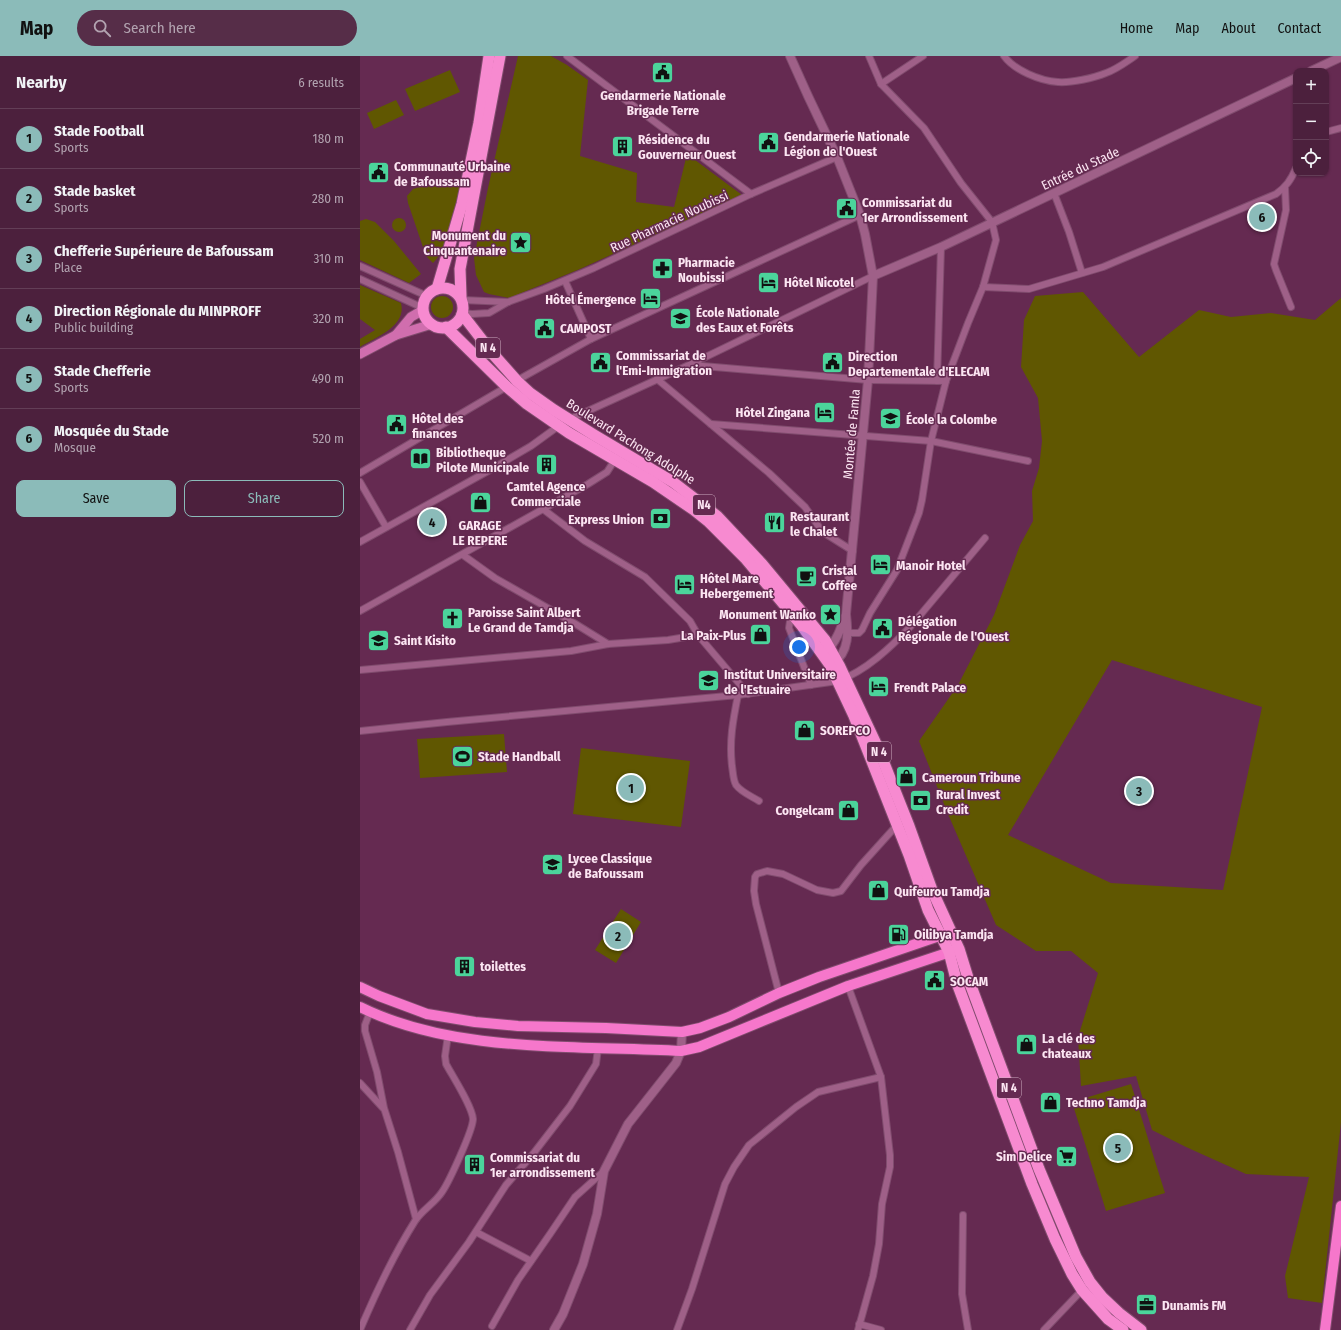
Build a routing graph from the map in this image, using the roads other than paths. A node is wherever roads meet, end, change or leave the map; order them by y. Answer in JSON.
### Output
{"nodes":[{"id":1,"x":489,"y":56,"type":"edge"},
{"id":2,"x":500,"y":56,"type":"edge"},
{"id":3,"x":567,"y":56,"type":"edge"},
{"id":4,"x":790,"y":56,"type":"edge"},
{"id":5,"x":869,"y":56,"type":"edge"},
{"id":6,"x":923,"y":56,"type":"edge"},
{"id":7,"x":1004,"y":56,"type":"edge"},
{"id":8,"x":1135,"y":56,"type":"edge"},
{"id":9,"x":1341,"y":57,"type":"edge"},
{"id":10,"x":1317,"y":68,"type":"edge"},
{"id":11,"x":1293,"y":79,"type":"edge"},
{"id":12,"x":881,"y":84,"type":"junction"},
{"id":13,"x":1341,"y":128,"type":"edge"},
{"id":14,"x":1329,"y":131,"type":"edge"},
{"id":15,"x":837,"y":157,"type":"junction"},
{"id":16,"x":1293,"y":175,"type":"edge"},
{"id":17,"x":1285,"y":188,"type":"junction"},
{"id":18,"x":751,"y":194,"type":"junction"},
{"id":19,"x":1054,"y":194,"type":"junction"},
{"id":20,"x":860,"y":215,"type":"junction"},
{"id":21,"x":992,"y":222,"type":"junction"},
{"id":22,"x":941,"y":247,"type":"junction"},
{"id":23,"x":360,"y":266,"type":"edge"},
{"id":24,"x":1082,"y":273,"type":"junction"},
{"id":25,"x":873,"y":276,"type":"junction"},
{"id":26,"x":360,"y":279,"type":"edge"},
{"id":27,"x":565,"y":281,"type":"junction"},
{"id":28,"x":983,"y":287,"type":"junction"},
{"id":29,"x":437,"y":289,"type":"junction"},
{"id":30,"x":426,"y":296,"type":"junction"},
{"id":31,"x":461,"y":299,"type":"junction"},
{"id":32,"x":508,"y":302,"type":"junction"},
{"id":33,"x":1292,"y":307,"type":"dead end"},
{"id":34,"x":423,"y":309,"type":"junction"},
{"id":35,"x":463,"y":313,"type":"junction"},
{"id":36,"x":432,"y":324,"type":"junction"},
{"id":37,"x":446,"y":328,"type":"junction"},
{"id":38,"x":396,"y":335,"type":"junction"},
{"id":39,"x":591,"y":340,"type":"junction"},
{"id":40,"x":360,"y":354,"type":"edge"},
{"id":41,"x":689,"y":365,"type":"junction"},
{"id":42,"x":657,"y":379,"type":"junction"},
{"id":43,"x":868,"y":380,"type":"junction"},
{"id":44,"x":517,"y":381,"type":"junction"},
{"id":45,"x":937,"y":381,"type":"junction"},
{"id":46,"x":946,"y":381,"type":"junction"},
{"id":47,"x":507,"y":387,"type":"junction"},
{"id":48,"x":570,"y":420,"type":"junction"},
{"id":49,"x":712,"y":424,"type":"junction"},
{"id":50,"x":558,"y":426,"type":"junction"},
{"id":51,"x":862,"y":436,"type":"junction"},
{"id":52,"x":931,"y":441,"type":"junction"},
{"id":53,"x":618,"y":455,"type":"junction"},
{"id":54,"x":1028,"y":461,"type":"dead end"},
{"id":55,"x":360,"y":473,"type":"edge"},
{"id":56,"x":360,"y":482,"type":"edge"},
{"id":57,"x":543,"y":509,"type":"junction"},
{"id":58,"x":386,"y":528,"type":"junction"},
{"id":59,"x":985,"y":538,"type":"dead end"},
{"id":60,"x":360,"y":542,"type":"edge"},
{"id":61,"x":853,"y":551,"type":"junction"},
{"id":62,"x":463,"y":555,"type":"junction"},
{"id":63,"x":360,"y":611,"type":"edge"},
{"id":64,"x":797,"y":612,"type":"junction"},
{"id":65,"x":844,"y":630,"type":"junction"},
{"id":66,"x":698,"y":635,"type":"junction"},
{"id":67,"x":608,"y":644,"type":"junction"},
{"id":68,"x":826,"y":651,"type":"junction"},
{"id":69,"x":833,"y":662,"type":"junction"},
{"id":70,"x":360,"y":670,"type":"edge"},
{"id":71,"x":842,"y":680,"type":"junction"},
{"id":72,"x":811,"y":685,"type":"junction"},
{"id":73,"x":748,"y":694,"type":"junction"},
{"id":74,"x":738,"y":695,"type":"junction"},
{"id":75,"x":360,"y":731,"type":"edge"},
{"id":76,"x":759,"y":800,"type":"dead end"},
{"id":77,"x":901,"y":821,"type":"junction"},
{"id":78,"x":946,"y":933,"type":"junction"},
{"id":79,"x":954,"y":951,"type":"junction"},
{"id":80,"x":848,"y":986,"type":"junction"},
{"id":81,"x":360,"y":987,"type":"edge"},
{"id":82,"x":779,"y":993,"type":"junction"},
{"id":83,"x":360,"y":1007,"type":"edge"},
{"id":84,"x":370,"y":1012,"type":"junction"},
{"id":85,"x":682,"y":1032,"type":"junction"},
{"id":86,"x":448,"y":1035,"type":"junction"},
{"id":87,"x":598,"y":1048,"type":"junction"},
{"id":88,"x":681,"y":1051,"type":"junction"},
{"id":89,"x":881,"y":1077,"type":"junction"},
{"id":90,"x":360,"y":1083,"type":"edge"},
{"id":91,"x":384,"y":1108,"type":"junction"},
{"id":92,"x":604,"y":1171,"type":"junction"},
{"id":93,"x":1341,"y":1206,"type":"edge"},
{"id":94,"x":1341,"y":1210,"type":"edge"},
{"id":95,"x":963,"y":1215,"type":"dead end"},
{"id":96,"x":416,"y":1219,"type":"junction"},
{"id":97,"x":476,"y":1232,"type":"junction"},
{"id":98,"x":531,"y":1261,"type":"junction"},
{"id":99,"x":1086,"y":1286,"type":"junction"},
{"id":100,"x":492,"y":1326,"type":"dead end"},
{"id":101,"x":859,"y":1327,"type":"edge"},
{"id":102,"x":360,"y":1330,"type":"edge"},
{"id":103,"x":410,"y":1330,"type":"edge"},
{"id":104,"x":554,"y":1330,"type":"edge"},
{"id":105,"x":677,"y":1330,"type":"edge"},
{"id":106,"x":881,"y":1330,"type":"edge"},
{"id":107,"x":968,"y":1330,"type":"edge"},
{"id":108,"x":1044,"y":1330,"type":"edge"},
{"id":109,"x":1123,"y":1330,"type":"edge"},
{"id":110,"x":1141,"y":1330,"type":"edge"},
{"id":111,"x":1325,"y":1330,"type":"edge"}],
"edges":[{"from":1,"to":29,"type":"highway"},
{"from":2,"to":31,"type":"highway"},
{"from":3,"to":18,"type":"street"},
{"from":4,"to":15,"type":"street","name":"Montée de Famla"},
{"from":5,"to":12,"type":"street"},
{"from":6,"to":12,"type":"street"},
{"from":7,"to":8,"type":"street"},
{"from":9,"to":10,"type":"street"},
{"from":11,"to":19,"type":"street","name":"Entrée du Stade"},
{"from":12,"to":21,"type":"street"},
{"from":13,"to":14,"type":"street"},
{"from":15,"to":18,"type":"street","name":"Rue Pharmacie Noubissi"},
{"from":15,"to":20,"type":"street","name":"Montée de Famla"},
{"from":16,"to":17,"type":"street"},
{"from":17,"to":24,"type":"street"},
{"from":17,"to":33,"type":"street"},
{"from":18,"to":27,"type":"street","name":"Rue Pharmacie Noubissi"},
{"from":19,"to":21,"type":"street","name":"Entrée du Stade"},
{"from":19,"to":24,"type":"street"},
{"from":20,"to":25,"type":"street","name":"Montée de Famla"},
{"from":20,"to":39,"type":"street"},
{"from":21,"to":22,"type":"street","name":"Entrée du Stade"},
{"from":21,"to":28,"type":"street"},
{"from":22,"to":25,"type":"street","name":"Entrée du Stade"},
{"from":22,"to":45,"type":"street"},
{"from":23,"to":30,"type":"street"},
{"from":24,"to":28,"type":"street"},
{"from":25,"to":41,"type":"street"},
{"from":25,"to":43,"type":"street","name":"Montée de Famla"},
{"from":26,"to":34,"type":"street"},
{"from":27,"to":32,"type":"street","name":"Rue Pharmacie Noubissi"},
{"from":27,"to":39,"type":"street"},
{"from":28,"to":46,"type":"street"},
{"from":29,"to":30,"type":"highway"},
{"from":29,"to":31,"type":"highway"},
{"from":30,"to":34,"type":"highway"},
{"from":31,"to":32,"type":"street","name":"Rue Pharmacie Noubissi"},
{"from":31,"to":35,"type":"highway"},
{"from":32,"to":35,"type":"street","name":"Rue Pharmacie Noubissi"},
{"from":34,"to":36,"type":"highway"},
{"from":34,"to":38,"type":"main road"},
{"from":35,"to":37,"type":"highway"},
{"from":35,"to":44,"type":"highway","number":"N 4"},
{"from":36,"to":37,"type":"highway"},
{"from":36,"to":38,"type":"main road"},
{"from":37,"to":47,"type":"highway","number":"N 4"},
{"from":38,"to":40,"type":"main road"},
{"from":39,"to":44,"type":"street"},
{"from":41,"to":42,"type":"street"},
{"from":41,"to":43,"type":"street"},
{"from":42,"to":48,"type":"street"},
{"from":42,"to":49,"type":"street"},
{"from":43,"to":45,"type":"street"},
{"from":43,"to":51,"type":"street","name":"Montée de Famla"},
{"from":44,"to":47,"type":"street"},
{"from":44,"to":48,"type":"highway","name":"Boulevard Pachong Adolphe","number":"N4"},
{"from":45,"to":46,"type":"street"},
{"from":46,"to":52,"type":"street"},
{"from":47,"to":50,"type":"highway","name":"Boulevard Pachong Adolphe","number":"N4"},
{"from":47,"to":55,"type":"street"},
{"from":48,"to":50,"type":"street"},
{"from":48,"to":53,"type":"highway","name":"Boulevard Pachong Adolphe","number":"N4"},
{"from":49,"to":51,"type":"street"},
{"from":49,"to":61,"type":"street"},
{"from":50,"to":53,"type":"highway","name":"Boulevard Pachong Adolphe","number":"N4"},
{"from":50,"to":58,"type":"street"},
{"from":51,"to":52,"type":"street"},
{"from":51,"to":61,"type":"street","name":"Montée de Famla"},
{"from":52,"to":54,"type":"street"},
{"from":52,"to":65,"type":"street"},
{"from":53,"to":57,"type":"street"},
{"from":53,"to":64,"type":"highway","name":"Boulevard Pachong Adolphe","number":"N4"},
{"from":56,"to":58,"type":"street"},
{"from":57,"to":62,"type":"street"},
{"from":57,"to":66,"type":"street"},
{"from":58,"to":60,"type":"street"},
{"from":59,"to":71,"type":"street"},
{"from":61,"to":65,"type":"street","name":"Montée de Famla"},
{"from":62,"to":63,"type":"street"},
{"from":62,"to":67,"type":"street"},
{"from":64,"to":68,"type":"highway","name":"Boulevard Pachong Adolphe","number":"N4"},
{"from":64,"to":72,"type":"street"},
{"from":65,"to":68,"type":"street"},
{"from":65,"to":69,"type":"street","name":"Montée de Famla"},
{"from":66,"to":67,"type":"street"},
{"from":66,"to":73,"type":"street"},
{"from":67,"to":70,"type":"street"},
{"from":68,"to":69,"type":"highway","name":"Boulevard Pachong Adolphe","number":"N4"},
{"from":69,"to":71,"type":"highway","name":"Boulevard Pachong Adolphe","number":"N4"},
{"from":71,"to":72,"type":"street"},
{"from":71,"to":77,"type":"highway","number":"N 4"},
{"from":72,"to":73,"type":"street"},
{"from":73,"to":74,"type":"street"},
{"from":74,"to":75,"type":"street"},
{"from":74,"to":76,"type":"street"},
{"from":77,"to":78,"type":"highway","number":"N 4"},
{"from":77,"to":82,"type":"street"},
{"from":78,"to":79,"type":"highway","number":"N 4"},
{"from":78,"to":82,"type":"main road"},
{"from":79,"to":80,"type":"main road"},
{"from":79,"to":99,"type":"highway","number":"N 4"},
{"from":80,"to":88,"type":"main road"},
{"from":80,"to":89,"type":"street"},
{"from":81,"to":85,"type":"main road"},
{"from":82,"to":85,"type":"main road"},
{"from":83,"to":84,"type":"main road"},
{"from":84,"to":86,"type":"main road"},
{"from":84,"to":91,"type":"street"},
{"from":85,"to":88,"type":"street"},
{"from":86,"to":87,"type":"main road"},
{"from":86,"to":96,"type":"street"},
{"from":87,"to":88,"type":"main road"},
{"from":87,"to":97,"type":"street"},
{"from":88,"to":92,"type":"street"},
{"from":89,"to":101,"type":"street"},
{"from":89,"to":105,"type":"street"},
{"from":90,"to":91,"type":"street"},
{"from":91,"to":96,"type":"street"},
{"from":92,"to":98,"type":"street"},
{"from":92,"to":104,"type":"street"},
{"from":93,"to":94,"type":"main road"},
{"from":94,"to":111,"type":"main road"},
{"from":95,"to":107,"type":"street"},
{"from":96,"to":102,"type":"street"},
{"from":97,"to":98,"type":"street"},
{"from":97,"to":103,"type":"street"},
{"from":98,"to":100,"type":"street"},
{"from":99,"to":108,"type":"street"},
{"from":99,"to":109,"type":"highway"},
{"from":99,"to":110,"type":"highway","number":"N 4"},
{"from":101,"to":106,"type":"street"}]}
